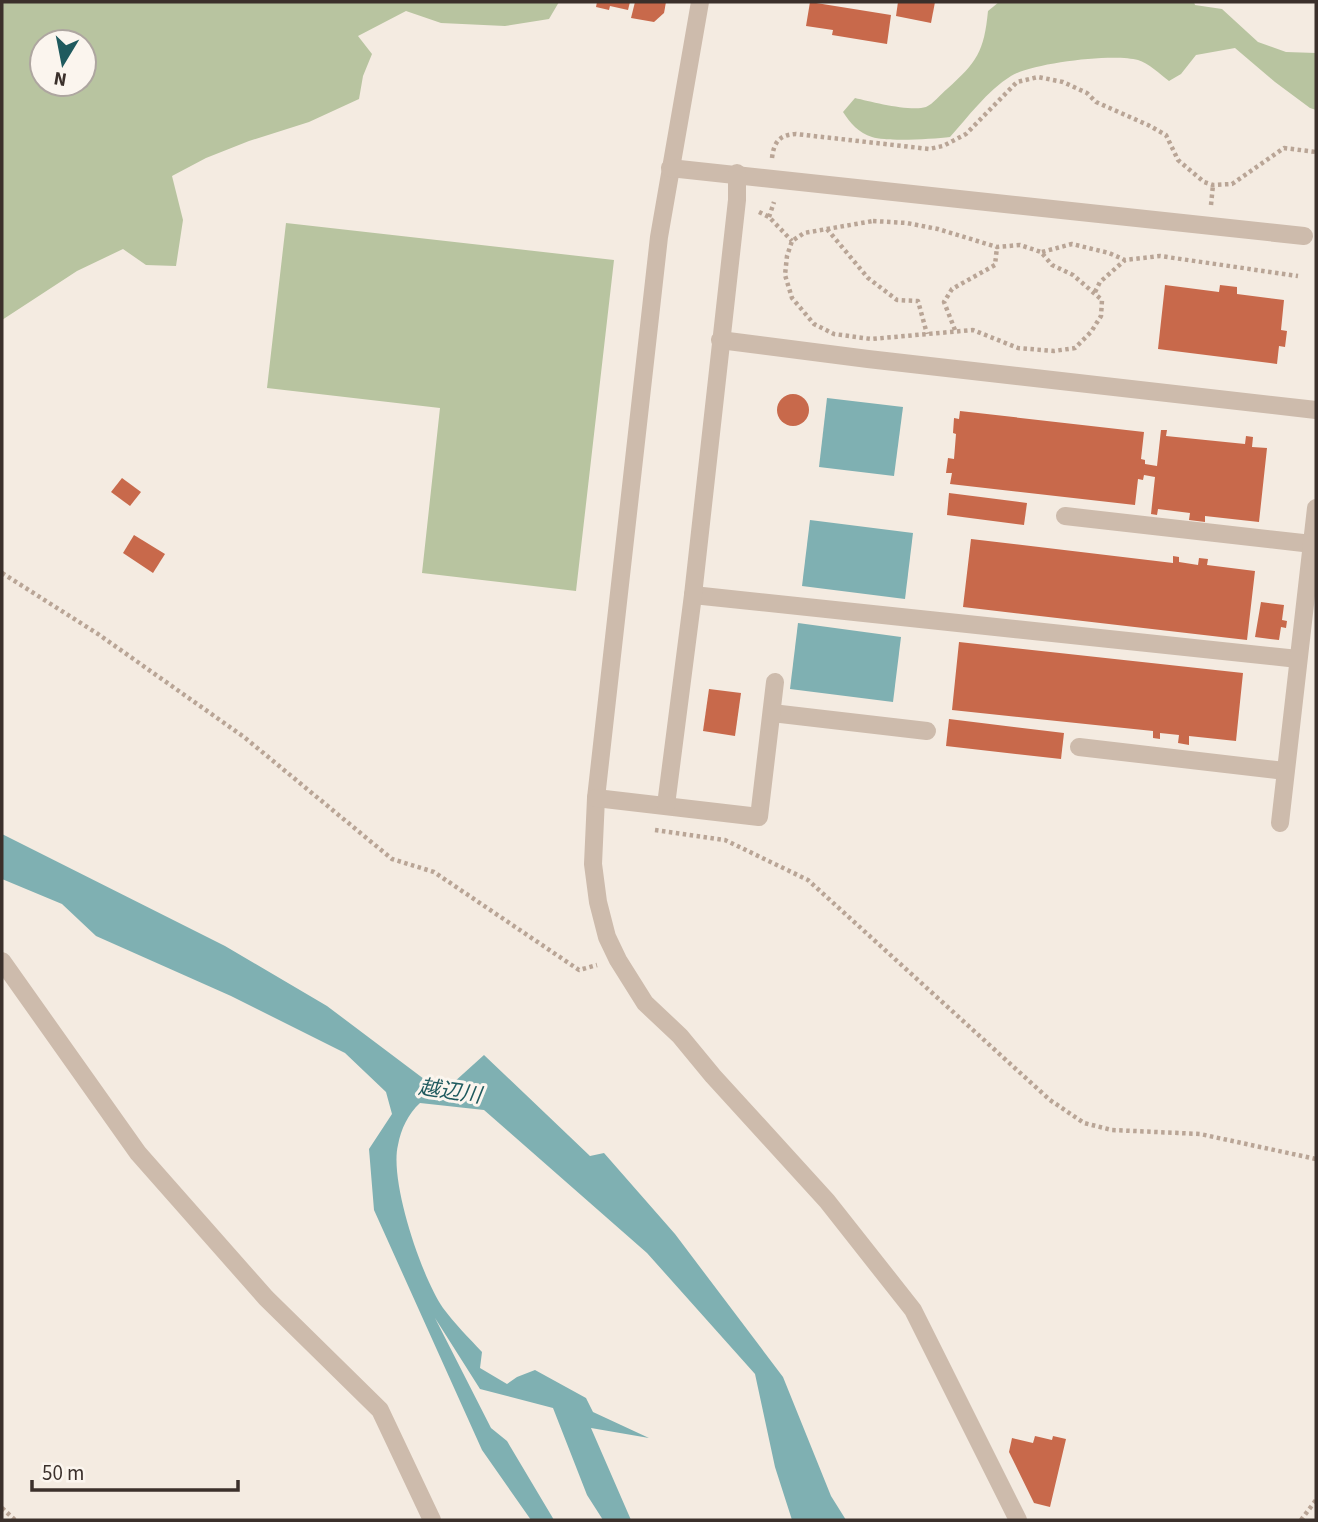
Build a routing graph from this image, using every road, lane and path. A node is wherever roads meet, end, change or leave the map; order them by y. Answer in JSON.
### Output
{"nodes":[{"id":1,"x":700,"y":2,"type":"edge"},
{"id":2,"x":1316,"y":152,"type":"edge"},
{"id":3,"x":670,"y":167,"type":"junction"},
{"id":4,"x":737,"y":173,"type":"junction"},
{"id":5,"x":769,"y":177,"type":"junction"},
{"id":6,"x":737,"y":200,"type":"junction"},
{"id":7,"x":827,"y":229,"type":"junction"},
{"id":8,"x":1304,"y":236,"type":"dead end"},
{"id":9,"x":792,"y":241,"type":"junction"},
{"id":10,"x":997,"y":247,"type":"junction"},
{"id":11,"x":1041,"y":252,"type":"junction"},
{"id":12,"x":1125,"y":260,"type":"junction"},
{"id":13,"x":1298,"y":276,"type":"dead end"},
{"id":14,"x":1095,"y":292,"type":"junction"},
{"id":15,"x":955,"y":331,"type":"junction"},
{"id":16,"x":927,"y":334,"type":"junction"},
{"id":17,"x":720,"y":340,"type":"junction"},
{"id":18,"x":1316,"y":410,"type":"edge"},
{"id":19,"x":1316,"y":508,"type":"edge"},
{"id":20,"x":1065,"y":516,"type":"dead end"},
{"id":21,"x":1312,"y":544,"type":"junction"},
{"id":22,"x":2,"y":573,"type":"edge"},
{"id":23,"x":693,"y":594,"type":"junction"},
{"id":24,"x":1298,"y":659,"type":"junction"},
{"id":25,"x":775,"y":682,"type":"dead end"},
{"id":26,"x":772,"y":713,"type":"junction"},
{"id":27,"x":927,"y":731,"type":"dead end"},
{"id":28,"x":1079,"y":747,"type":"dead end"},
{"id":29,"x":1285,"y":771,"type":"junction"},
{"id":30,"x":596,"y":799,"type":"junction"},
{"id":31,"x":666,"y":805,"type":"junction"},
{"id":32,"x":1280,"y":823,"type":"dead end"},
{"id":33,"x":647,"y":829,"type":"dead end"},
{"id":34,"x":618,"y":960,"type":"junction"},
{"id":35,"x":2,"y":961,"type":"edge"},
{"id":36,"x":1316,"y":1159,"type":"edge"},
{"id":37,"x":1316,"y":1500,"type":"edge"},
{"id":38,"x":2,"y":1508,"type":"edge"},
{"id":39,"x":15,"y":1520,"type":"edge"},
{"id":40,"x":432,"y":1520,"type":"edge"},
{"id":41,"x":1018,"y":1520,"type":"edge"},
{"id":42,"x":1301,"y":1520,"type":"edge"}],
"edges":[{"from":1,"to":3,"type":"street"},
{"from":2,"to":5,"type":"path"},
{"from":3,"to":4,"type":"street"},
{"from":3,"to":30,"type":"street"},
{"from":4,"to":5,"type":"street"},
{"from":4,"to":6,"type":"street"},
{"from":5,"to":8,"type":"street"},
{"from":6,"to":9,"type":"path"},
{"from":6,"to":17,"type":"street"},
{"from":7,"to":9,"type":"path"},
{"from":7,"to":10,"type":"path"},
{"from":7,"to":16,"type":"path"},
{"from":9,"to":16,"type":"path"},
{"from":10,"to":11,"type":"path"},
{"from":10,"to":15,"type":"path"},
{"from":11,"to":12,"type":"path"},
{"from":11,"to":14,"type":"path"},
{"from":12,"to":13,"type":"path"},
{"from":12,"to":14,"type":"path"},
{"from":14,"to":15,"type":"path"},
{"from":15,"to":16,"type":"path"},
{"from":17,"to":18,"type":"street"},
{"from":17,"to":23,"type":"street"},
{"from":19,"to":21,"type":"street"},
{"from":20,"to":21,"type":"street"},
{"from":21,"to":24,"type":"street"},
{"from":22,"to":34,"type":"path"},
{"from":23,"to":24,"type":"street"},
{"from":23,"to":31,"type":"street"},
{"from":24,"to":29,"type":"street"},
{"from":25,"to":26,"type":"street"},
{"from":26,"to":27,"type":"street"},
{"from":26,"to":31,"type":"street"},
{"from":28,"to":29,"type":"street"},
{"from":29,"to":32,"type":"street"},
{"from":30,"to":31,"type":"street"},
{"from":30,"to":34,"type":"street"},
{"from":33,"to":36,"type":"path"},
{"from":34,"to":41,"type":"street"},
{"from":35,"to":40,"type":"street"},
{"from":37,"to":42,"type":"path"},
{"from":38,"to":39,"type":"path"}]}
